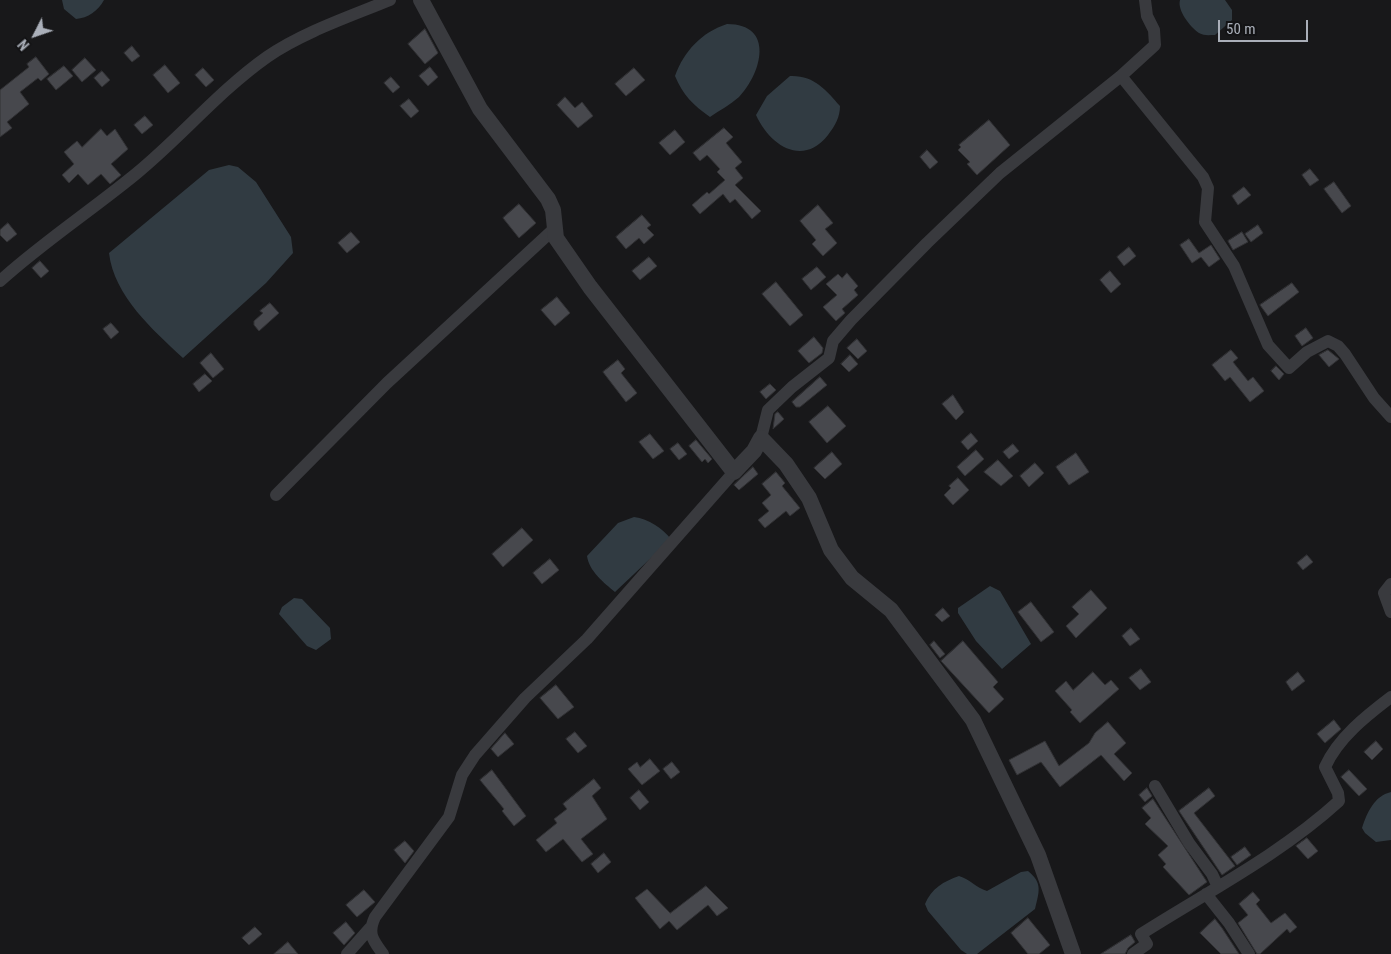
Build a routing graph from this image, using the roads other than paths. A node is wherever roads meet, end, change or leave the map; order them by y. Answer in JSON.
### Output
{"nodes":[{"id":1,"x":390,"y":0,"type":"edge"},
{"id":2,"x":421,"y":0,"type":"edge"},
{"id":3,"x":1145,"y":0,"type":"edge"},
{"id":4,"x":1121,"y":76,"type":"junction"},
{"id":5,"x":554,"y":229,"type":"junction"},
{"id":6,"x":0,"y":281,"type":"edge"},
{"id":7,"x":1391,"y":417,"type":"edge"},
{"id":8,"x":761,"y":438,"type":"junction"},
{"id":9,"x":734,"y":472,"type":"junction"},
{"id":10,"x":276,"y":495,"type":"dead end"},
{"id":11,"x":1391,"y":584,"type":"edge"},
{"id":12,"x":1391,"y":612,"type":"edge"},
{"id":13,"x":1391,"y":697,"type":"edge"},
{"id":14,"x":1155,"y":786,"type":"dead end"},
{"id":15,"x":1218,"y":887,"type":"junction"},
{"id":16,"x":1206,"y":894,"type":"junction"},
{"id":17,"x":370,"y":928,"type":"junction"},
{"id":18,"x":347,"y":954,"type":"edge"},
{"id":19,"x":383,"y":954,"type":"edge"},
{"id":20,"x":1073,"y":954,"type":"edge"},
{"id":21,"x":1133,"y":954,"type":"edge"},
{"id":22,"x":1248,"y":954,"type":"edge"}],
"edges":[{"from":1,"to":6,"type":"street"},
{"from":2,"to":5,"type":"street"},
{"from":3,"to":4,"type":"street"},
{"from":4,"to":7,"type":"street"},
{"from":4,"to":8,"type":"street"},
{"from":5,"to":9,"type":"street"},
{"from":5,"to":10,"type":"street"},
{"from":8,"to":9,"type":"street"},
{"from":8,"to":20,"type":"street"},
{"from":9,"to":17,"type":"street"},
{"from":11,"to":12,"type":"street"},
{"from":13,"to":15,"type":"street"},
{"from":14,"to":15,"type":"street"},
{"from":15,"to":16,"type":"street"},
{"from":16,"to":21,"type":"street"},
{"from":16,"to":22,"type":"street"},
{"from":17,"to":18,"type":"street"},
{"from":17,"to":19,"type":"street"}]}
